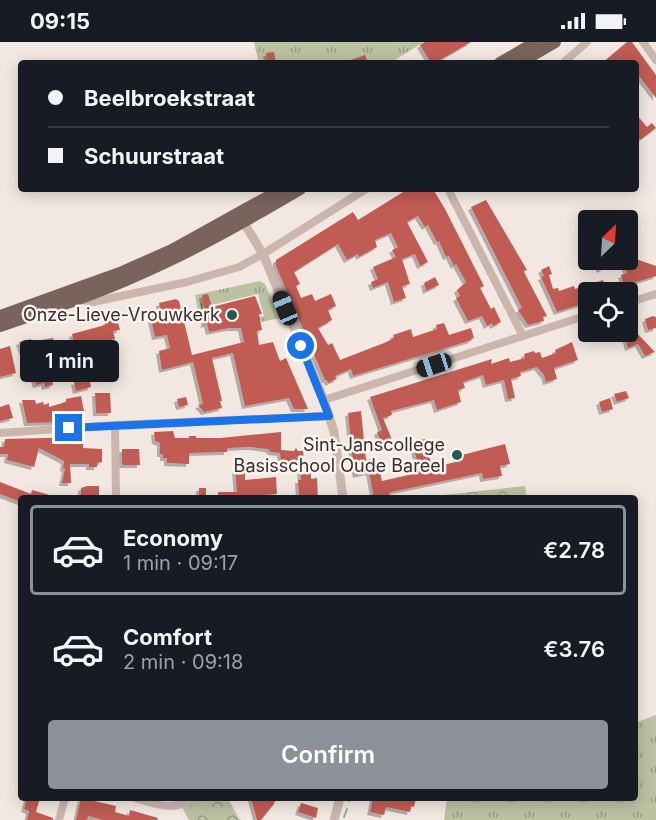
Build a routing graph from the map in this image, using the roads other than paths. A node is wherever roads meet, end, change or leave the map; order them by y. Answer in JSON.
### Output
{"nodes":[{"id":1,"x":536,"y":42,"type":"edge"},
{"id":2,"x":555,"y":42,"type":"edge"},
{"id":3,"x":643,"y":42,"type":"edge"},
{"id":4,"x":585,"y":44,"type":"edge"},
{"id":5,"x":505,"y":60,"type":"edge"},
{"id":6,"x":524,"y":60,"type":"edge"},
{"id":7,"x":566,"y":60,"type":"edge"},
{"id":8,"x":656,"y":60,"type":"edge"},
{"id":9,"x":278,"y":192,"type":"edge"},
{"id":10,"x":294,"y":192,"type":"edge"},
{"id":11,"x":361,"y":192,"type":"edge"},
{"id":12,"x":450,"y":192,"type":"edge"},
{"id":13,"x":240,"y":218,"type":"junction"},
{"id":14,"x":262,"y":254,"type":"junction"},
{"id":15,"x":656,"y":294,"type":"edge"},
{"id":16,"x":79,"y":299,"type":"junction"},
{"id":17,"x":638,"y":300,"type":"edge"},
{"id":18,"x":0,"y":316,"type":"edge"},
{"id":19,"x":578,"y":318,"type":"edge"},
{"id":20,"x":0,"y":326,"type":"edge"},
{"id":21,"x":523,"y":336,"type":"junction"},
{"id":22,"x":324,"y":400,"type":"junction"},
{"id":23,"x":329,"y":416,"type":"junction"},
{"id":24,"x":115,"y":425,"type":"junction"},
{"id":25,"x":0,"y":433,"type":"edge"},
{"id":26,"x":116,"y":495,"type":"edge"},
{"id":27,"x":343,"y":495,"type":"edge"},
{"id":28,"x":64,"y":801,"type":"edge"},
{"id":29,"x":145,"y":801,"type":"edge"},
{"id":30,"x":190,"y":801,"type":"edge"},
{"id":31,"x":340,"y":801,"type":"edge"},
{"id":32,"x":59,"y":820,"type":"edge"},
{"id":33,"x":334,"y":820,"type":"edge"}],
"edges":[{"from":1,"to":5,"type":"main road"},
{"from":2,"to":6,"type":"main road"},
{"from":3,"to":8,"type":"street"},
{"from":4,"to":7,"type":"street"},
{"from":9,"to":13,"type":"main road"},
{"from":10,"to":13,"type":"main road"},
{"from":11,"to":14,"type":"street"},
{"from":12,"to":21,"type":"street"},
{"from":13,"to":14,"type":"street"},
{"from":13,"to":16,"type":"main road"},
{"from":13,"to":18,"type":"main road"},
{"from":14,"to":16,"type":"street"},
{"from":14,"to":22,"type":"street"},
{"from":15,"to":17,"type":"street"},
{"from":16,"to":20,"type":"main road"},
{"from":19,"to":21,"type":"street"},
{"from":21,"to":22,"type":"street"},
{"from":22,"to":23,"type":"street"},
{"from":23,"to":24,"type":"street"},
{"from":23,"to":27,"type":"street"},
{"from":24,"to":25,"type":"street"},
{"from":24,"to":26,"type":"street"},
{"from":28,"to":32,"type":"street"},
{"from":29,"to":30,"type":"street"},
{"from":31,"to":33,"type":"street"}]}
